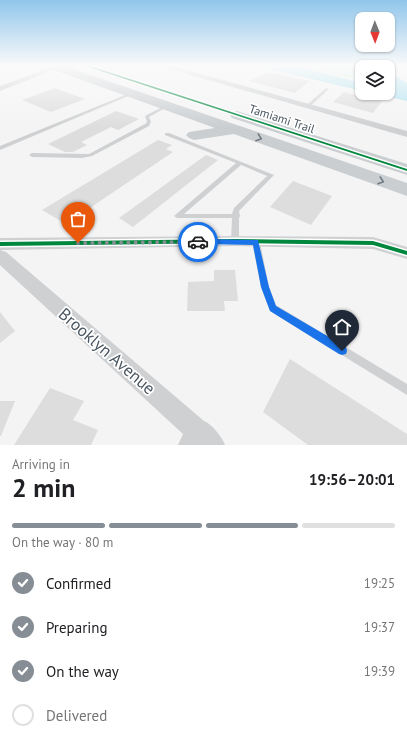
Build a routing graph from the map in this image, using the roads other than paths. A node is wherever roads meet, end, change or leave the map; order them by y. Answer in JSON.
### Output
{"nodes":[{"id":1,"x":108,"y":86,"type":"edge"},
{"id":2,"x":147,"y":86,"type":"edge"},
{"id":3,"x":234,"y":86,"type":"edge"},
{"id":4,"x":327,"y":89,"type":"dead end"},
{"id":5,"x":131,"y":94,"type":"junction"},
{"id":6,"x":167,"y":106,"type":"junction"},
{"id":7,"x":308,"y":106,"type":"junction"},
{"id":8,"x":193,"y":116,"type":"junction"},
{"id":9,"x":237,"y":131,"type":"junction"},
{"id":10,"x":167,"y":134,"type":"dead end"},
{"id":11,"x":407,"y":134,"type":"edge"},
{"id":12,"x":190,"y":138,"type":"junction"},
{"id":13,"x":0,"y":148,"type":"edge"},
{"id":14,"x":32,"y":155,"type":"dead end"},
{"id":15,"x":240,"y":162,"type":"junction"},
{"id":16,"x":407,"y":170,"type":"edge"},
{"id":17,"x":407,"y":190,"type":"edge"},
{"id":18,"x":237,"y":216,"type":"junction"},
{"id":19,"x":234,"y":241,"type":"junction"},
{"id":20,"x":256,"y":242,"type":"junction"},
{"id":21,"x":0,"y":244,"type":"edge"},
{"id":22,"x":407,"y":253,"type":"edge"},
{"id":23,"x":0,"y":256,"type":"edge"},
{"id":24,"x":407,"y":390,"type":"edge"},
{"id":25,"x":201,"y":440,"type":"edge"}],
"edges":[{"from":1,"to":5,"type":"main road","name":"Tamiami Trail"},
{"from":2,"to":16,"type":"main road","name":"Tamiami Trail"},
{"from":3,"to":7,"type":"street","name":"Tamiami Trail"},
{"from":4,"to":7,"type":"lane"},
{"from":5,"to":6,"type":"main road","name":"Tamiami Trail"},
{"from":5,"to":13,"type":"lane"},
{"from":6,"to":8,"type":"main road","name":"Tamiami Trail"},
{"from":6,"to":14,"type":"lane"},
{"from":7,"to":11,"type":"street","name":"Tamiami Trail"},
{"from":8,"to":9,"type":"main road","name":"Tamiami Trail"},
{"from":8,"to":12,"type":"main road"},
{"from":9,"to":12,"type":"main road"},
{"from":9,"to":17,"type":"main road","name":"Tamiami Trail","one_way":true},
{"from":10,"to":12,"type":"lane"},
{"from":12,"to":15,"type":"lane"},
{"from":15,"to":18,"type":"lane"},
{"from":15,"to":18,"type":"lane"},
{"from":18,"to":19,"type":"lane"},
{"from":19,"to":20,"type":"street"},
{"from":19,"to":21,"type":"street"},
{"from":20,"to":22,"type":"street"},
{"from":20,"to":24,"type":"lane"},
{"from":23,"to":25,"type":"street","name":"Brooklyn Avenue"}]}
